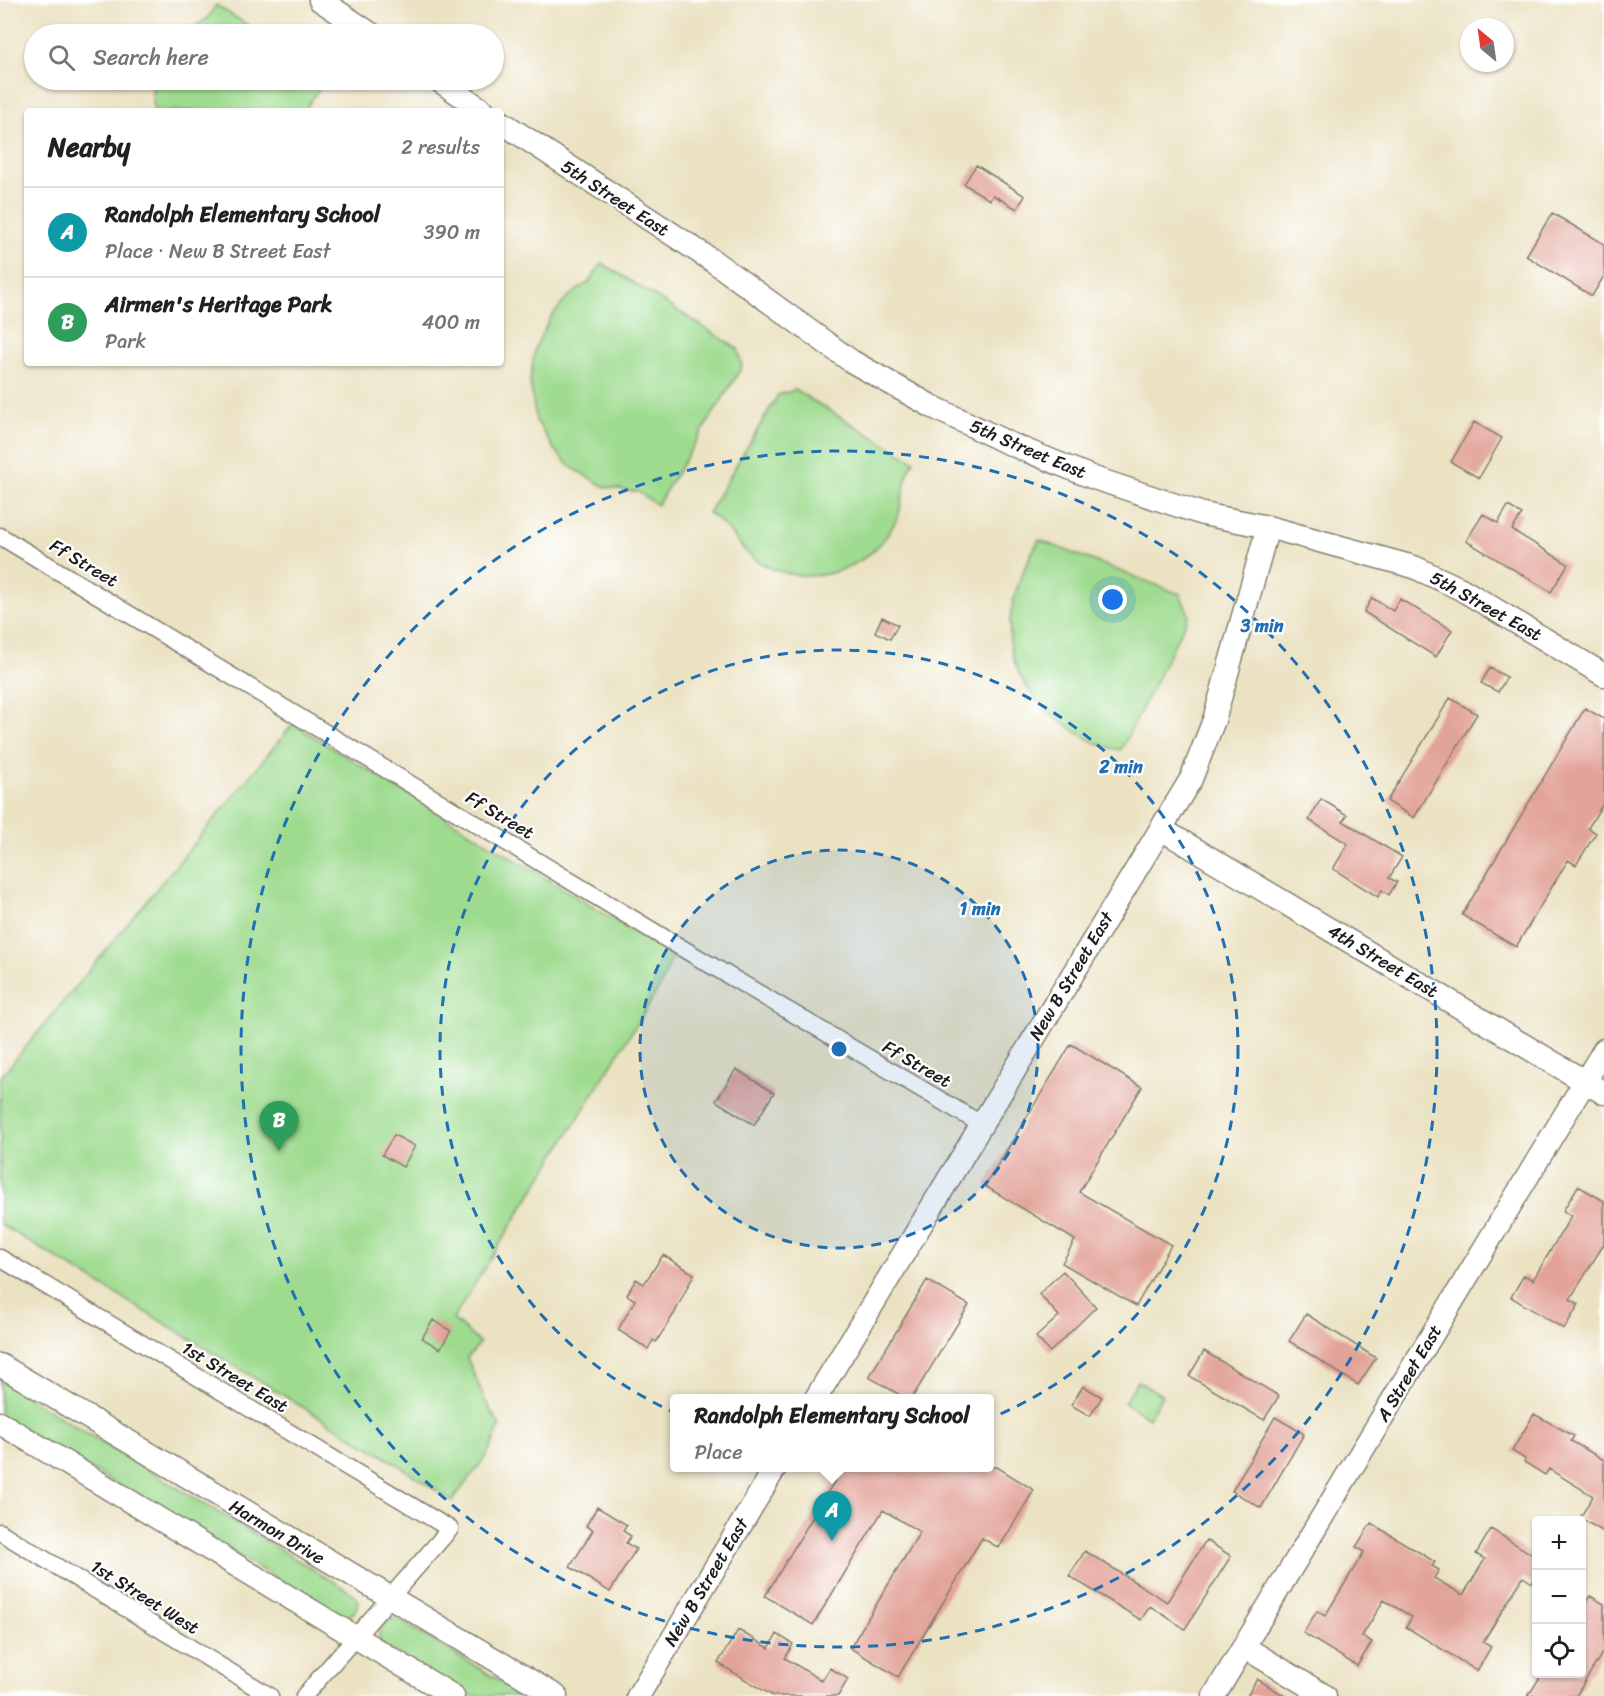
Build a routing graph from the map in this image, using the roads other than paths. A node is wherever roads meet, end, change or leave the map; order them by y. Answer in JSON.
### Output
{"nodes":[{"id":1,"x":320,"y":0,"type":"edge"},
{"id":2,"x":356,"y":24,"type":"edge"},
{"id":3,"x":453,"y":90,"type":"edge"},
{"id":4,"x":480,"y":108,"type":"edge"},
{"id":5,"x":504,"y":124,"type":"edge"},
{"id":6,"x":1268,"y":527,"type":"junction"},
{"id":7,"x":0,"y":536,"type":"edge"},
{"id":8,"x":1604,"y":675,"type":"edge"},
{"id":9,"x":1161,"y":829,"type":"junction"},
{"id":10,"x":1604,"y":1050,"type":"edge"},
{"id":11,"x":1594,"y":1087,"type":"edge"},
{"id":12,"x":981,"y":1124,"type":"junction"},
{"id":13,"x":0,"y":1258,"type":"edge"},
{"id":14,"x":0,"y":1365,"type":"edge"},
{"id":15,"x":818,"y":1394,"type":"edge"},
{"id":16,"x":0,"y":1424,"type":"edge"},
{"id":17,"x":772,"y":1472,"type":"edge"},
{"id":18,"x":0,"y":1532,"type":"edge"},
{"id":19,"x":390,"y":1599,"type":"junction"},
{"id":20,"x":356,"y":1638,"type":"junction"},
{"id":21,"x":1244,"y":1647,"type":"junction"},
{"id":22,"x":270,"y":1696,"type":"edge"},
{"id":23,"x":304,"y":1696,"type":"edge"},
{"id":24,"x":453,"y":1696,"type":"edge"},
{"id":25,"x":556,"y":1696,"type":"edge"},
{"id":26,"x":638,"y":1696,"type":"edge"},
{"id":27,"x":1214,"y":1696,"type":"edge"},
{"id":28,"x":1325,"y":1696,"type":"edge"}],
"edges":[{"from":1,"to":2,"type":"street"},
{"from":3,"to":4,"type":"street"},
{"from":5,"to":6,"type":"street","name":"5th Street East"},
{"from":6,"to":8,"type":"street","name":"5th Street East"},
{"from":6,"to":9,"type":"street","name":"New B Street East"},
{"from":7,"to":12,"type":"street","name":"Ff Street"},
{"from":9,"to":11,"type":"street","name":"4th Street East"},
{"from":9,"to":12,"type":"street","name":"New B Street East"},
{"from":10,"to":11,"type":"street","name":"A Street East"},
{"from":11,"to":21,"type":"street","name":"A Street East"},
{"from":12,"to":15,"type":"street","name":"New B Street East"},
{"from":13,"to":19,"type":"street","name":"1st Street East"},
{"from":14,"to":19,"type":"street","name":"Harmon Drive"},
{"from":16,"to":20,"type":"street"},
{"from":17,"to":26,"type":"street","name":"New B Street East"},
{"from":18,"to":22,"type":"street","name":"1st Street West"},
{"from":19,"to":20,"type":"street"},
{"from":19,"to":25,"type":"street","name":"Harmon Drive"},
{"from":20,"to":23,"type":"street"},
{"from":20,"to":24,"type":"street"},
{"from":21,"to":27,"type":"street","name":"A Street East"},
{"from":21,"to":28,"type":"street"}]}
